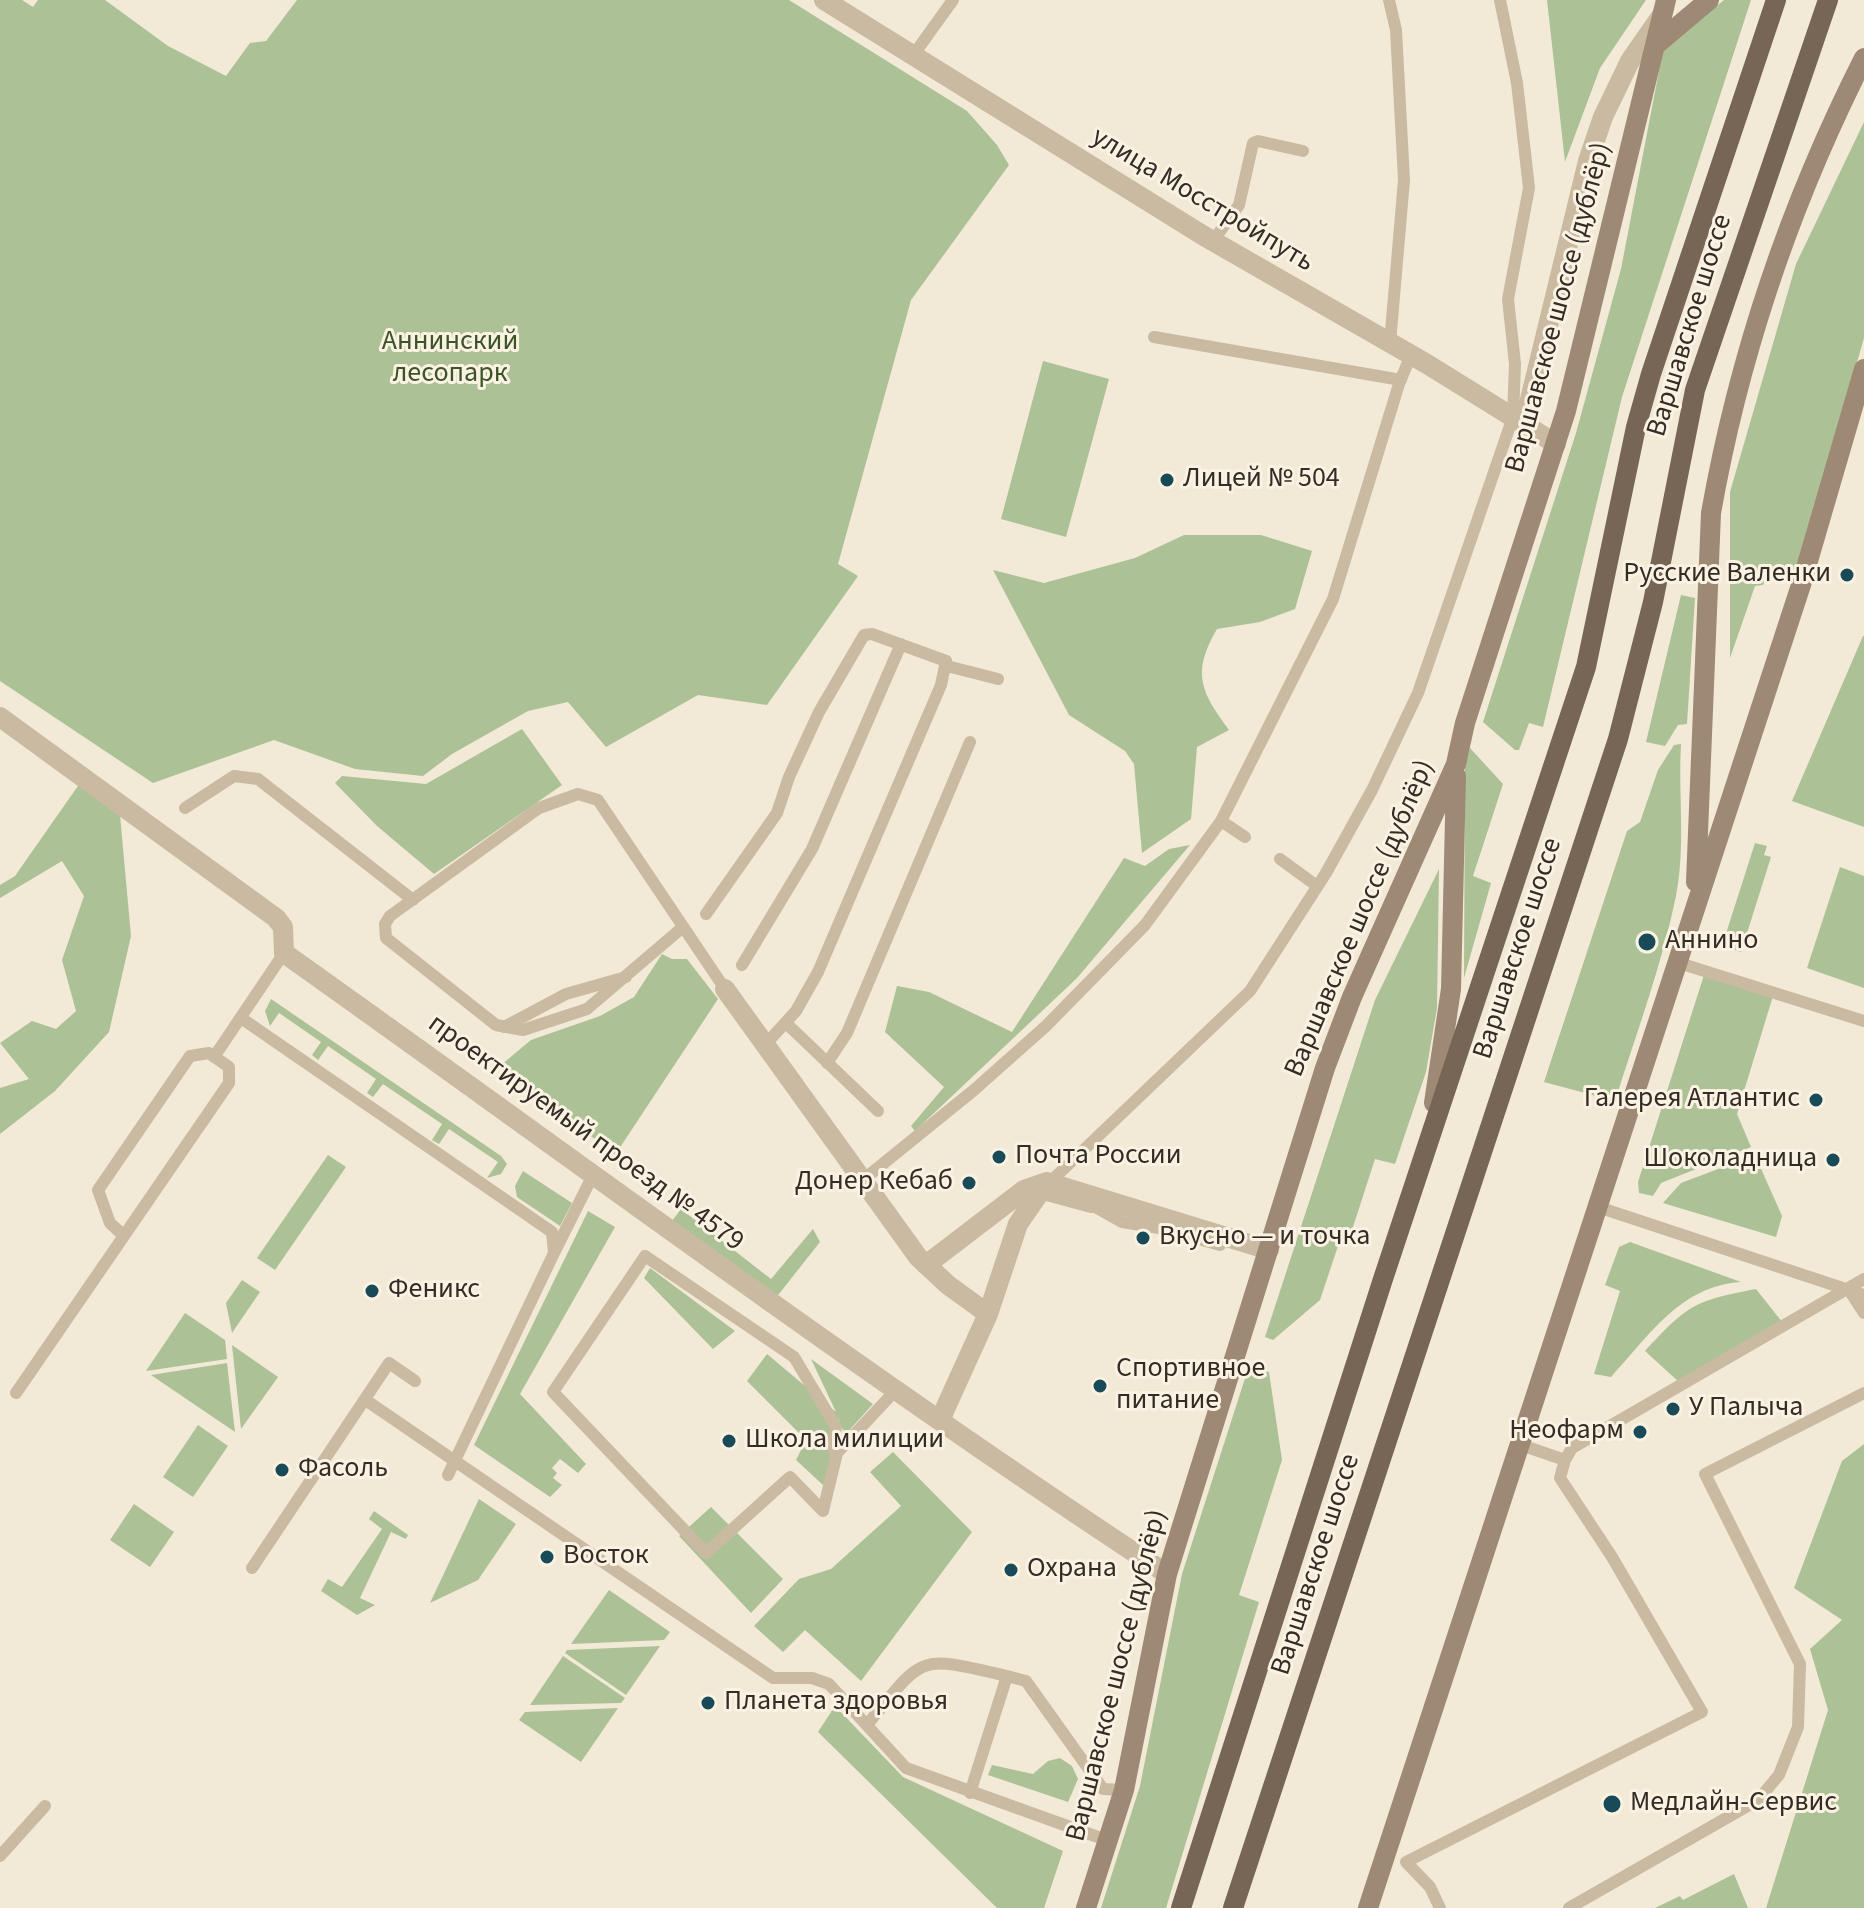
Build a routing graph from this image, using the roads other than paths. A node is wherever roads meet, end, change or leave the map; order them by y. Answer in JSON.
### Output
{"nodes":[{"id":1,"x":824,"y":0,"type":"edge"},
{"id":2,"x":953,"y":0,"type":"edge"},
{"id":3,"x":1389,"y":0,"type":"edge"},
{"id":4,"x":1500,"y":0,"type":"edge"},
{"id":5,"x":1709,"y":0,"type":"edge"},
{"id":6,"x":1776,"y":0,"type":"edge"},
{"id":7,"x":1828,"y":0,"type":"edge"},
{"id":8,"x":1665,"y":6,"type":"edge"},
{"id":9,"x":1658,"y":43,"type":"junction"},
{"id":10,"x":912,"y":57,"type":"junction"},
{"id":11,"x":1864,"y":58,"type":"edge"},
{"id":12,"x":1303,"y":151,"type":"dead end"},
{"id":13,"x":1213,"y":241,"type":"junction"},
{"id":14,"x":1154,"y":337,"type":"dead end"},
{"id":15,"x":1390,"y":343,"type":"junction"},
{"id":16,"x":1411,"y":355,"type":"junction"},
{"id":17,"x":1864,"y":369,"type":"edge"},
{"id":18,"x":1401,"y":380,"type":"junction"},
{"id":19,"x":1519,"y":421,"type":"junction"},
{"id":20,"x":1556,"y":444,"type":"junction"},
{"id":21,"x":901,"y":644,"type":"junction"},
{"id":22,"x":947,"y":666,"type":"junction"},
{"id":23,"x":998,"y":679,"type":"dead end"},
{"id":24,"x":0,"y":717,"type":"edge"},
{"id":25,"x":970,"y":742,"type":"dead end"},
{"id":26,"x":1456,"y":764,"type":"junction"},
{"id":27,"x":185,"y":808,"type":"dead end"},
{"id":28,"x":1221,"y":821,"type":"junction"},
{"id":29,"x":1245,"y":837,"type":"dead end"},
{"id":30,"x":1280,"y":859,"type":"dead end"},
{"id":31,"x":1317,"y":886,"type":"junction"},
{"id":32,"x":413,"y":900,"type":"junction"},
{"id":33,"x":706,"y":914,"type":"dead end"},
{"id":34,"x":1693,"y":918,"type":"junction"},
{"id":35,"x":683,"y":927,"type":"junction"},
{"id":36,"x":284,"y":953,"type":"junction"},
{"id":37,"x":1679,"y":963,"type":"junction"},
{"id":38,"x":742,"y":965,"type":"dead end"},
{"id":39,"x":626,"y":977,"type":"junction"},
{"id":40,"x":725,"y":989,"type":"joint"},
{"id":41,"x":241,"y":1018,"type":"junction"},
{"id":42,"x":1864,"y":1021,"type":"edge"},
{"id":43,"x":786,"y":1023,"type":"junction"},
{"id":44,"x":504,"y":1027,"type":"junction"},
{"id":45,"x":764,"y":1046,"type":"junction"},
{"id":46,"x":214,"y":1057,"type":"junction"},
{"id":47,"x":827,"y":1063,"type":"junction"},
{"id":48,"x":878,"y":1111,"type":"dead end"},
{"id":49,"x":1421,"y":1170,"type":"junction"},
{"id":50,"x":594,"y":1173,"type":"junction"},
{"id":51,"x":863,"y":1180,"type":"junction"},
{"id":52,"x":1037,"y":1188,"type":"junction"},
{"id":53,"x":1598,"y":1207,"type":"junction"},
{"id":54,"x":124,"y":1236,"type":"junction"},
{"id":55,"x":1260,"y":1248,"type":"junction"},
{"id":56,"x":554,"y":1253,"type":"junction"},
{"id":57,"x":926,"y":1265,"type":"junction"},
{"id":58,"x":1864,"y":1279,"type":"edge"},
{"id":59,"x":1849,"y":1290,"type":"junction"},
{"id":60,"x":1864,"y":1295,"type":"edge"},
{"id":61,"x":1864,"y":1313,"type":"edge"},
{"id":62,"x":988,"y":1314,"type":"junction"},
{"id":63,"x":415,"y":1381,"type":"dead end"},
{"id":64,"x":895,"y":1391,"type":"junction"},
{"id":65,"x":16,"y":1393,"type":"dead end"},
{"id":66,"x":1864,"y":1393,"type":"edge"},
{"id":67,"x":367,"y":1401,"type":"junction"},
{"id":68,"x":940,"y":1420,"type":"junction"},
{"id":69,"x":1521,"y":1445,"type":"junction"},
{"id":70,"x":837,"y":1453,"type":"junction"},
{"id":71,"x":1565,"y":1460,"type":"junction"},
{"id":72,"x":455,"y":1461,"type":"junction"},
{"id":73,"x":448,"y":1475,"type":"dead end"},
{"id":74,"x":252,"y":1568,"type":"dead end"},
{"id":75,"x":1167,"y":1574,"type":"junction"},
{"id":76,"x":1007,"y":1676,"type":"junction"},
{"id":77,"x":867,"y":1725,"type":"junction"},
{"id":78,"x":1124,"y":1790,"type":"junction"},
{"id":79,"x":970,"y":1793,"type":"junction"},
{"id":80,"x":45,"y":1806,"type":"dead end"},
{"id":81,"x":1109,"y":1841,"type":"junction"},
{"id":82,"x":0,"y":1856,"type":"edge"},
{"id":83,"x":1384,"y":1858,"type":"junction"},
{"id":84,"x":1406,"y":1862,"type":"junction"},
{"id":85,"x":1086,"y":1908,"type":"edge"},
{"id":86,"x":1181,"y":1908,"type":"edge"},
{"id":87,"x":1233,"y":1908,"type":"edge"},
{"id":88,"x":1368,"y":1908,"type":"edge"},
{"id":89,"x":1440,"y":1908,"type":"edge"},
{"id":90,"x":1569,"y":1908,"type":"edge"}],
"edges":[{"from":1,"to":10,"type":"street","name":"улица Мосстройпуть"},
{"from":2,"to":10,"type":"lane"},
{"from":3,"to":15,"type":"lane"},
{"from":4,"to":19,"type":"lane"},
{"from":5,"to":9,"type":"main road"},
{"from":6,"to":49,"type":"main road","name":"Варшавское шоссе"},
{"from":7,"to":87,"type":"main road","name":"Варшавское шоссе"},
{"from":8,"to":9,"type":"main road","name":"Варшавское шоссе (дублёр)"},
{"from":8,"to":19,"type":"street"},
{"from":9,"to":20,"type":"main road","name":"Варшавское шоссе (дублёр)"},
{"from":10,"to":13,"type":"street","name":"улица Мосстройпуть"},
{"from":11,"to":34,"type":"main road"},
{"from":12,"to":13,"type":"lane"},
{"from":13,"to":15,"type":"street","name":"улица Мосстройпуть"},
{"from":14,"to":18,"type":"lane"},
{"from":15,"to":16,"type":"street","name":"улица Мосстройпуть"},
{"from":16,"to":18,"type":"lane"},
{"from":16,"to":19,"type":"street","name":"улица Мосстройпуть"},
{"from":17,"to":34,"type":"main road"},
{"from":18,"to":28,"type":"lane"},
{"from":19,"to":20,"type":"street","name":"улица Мосстройпуть"},
{"from":19,"to":31,"type":"lane"},
{"from":20,"to":26,"type":"main road","name":"Варшавское шоссе (дублёр)"},
{"from":21,"to":22,"type":"lane"},
{"from":21,"to":33,"type":"lane"},
{"from":21,"to":38,"type":"lane"},
{"from":22,"to":23,"type":"lane"},
{"from":22,"to":43,"type":"lane"},
{"from":24,"to":36,"type":"street"},
{"from":25,"to":47,"type":"lane"},
{"from":26,"to":49,"type":"main road"},
{"from":26,"to":55,"type":"main road","name":"Варшавское шоссе (дублёр)"},
{"from":27,"to":32,"type":"lane"},
{"from":28,"to":29,"type":"lane"},
{"from":28,"to":51,"type":"lane"},
{"from":30,"to":31,"type":"lane"},
{"from":31,"to":52,"type":"lane"},
{"from":32,"to":35,"type":"lane"},
{"from":32,"to":44,"type":"lane"},
{"from":34,"to":37,"type":"main road"},
{"from":35,"to":39,"type":"lane"},
{"from":35,"to":40,"type":"lane"},
{"from":36,"to":41,"type":"lane"},
{"from":36,"to":50,"type":"street","name":"проектируемый проезд № 4579"},
{"from":37,"to":42,"type":"lane"},
{"from":37,"to":53,"type":"main road"},
{"from":39,"to":44,"type":"lane"},
{"from":39,"to":44,"type":"lane"},
{"from":40,"to":45,"type":"street"},
{"from":41,"to":46,"type":"lane"},
{"from":41,"to":56,"type":"lane"},
{"from":43,"to":45,"type":"lane"},
{"from":43,"to":47,"type":"lane"},
{"from":45,"to":51,"type":"street"},
{"from":46,"to":54,"type":"lane"},
{"from":46,"to":54,"type":"lane"},
{"from":47,"to":48,"type":"lane"},
{"from":49,"to":86,"type":"main road","name":"Варшавское шоссе"},
{"from":50,"to":56,"type":"lane"},
{"from":50,"to":64,"type":"street","name":"проектируемый проезд № 4579"},
{"from":51,"to":57,"type":"street"},
{"from":52,"to":55,"type":"street"},
{"from":52,"to":55,"type":"lane"},
{"from":52,"to":57,"type":"street"},
{"from":52,"to":62,"type":"street"},
{"from":53,"to":59,"type":"lane"},
{"from":53,"to":69,"type":"main road"},
{"from":54,"to":65,"type":"lane"},
{"from":55,"to":75,"type":"main road","name":"Варшавское шоссе (дублёр)"},
{"from":56,"to":72,"type":"lane"},
{"from":57,"to":62,"type":"street"},
{"from":58,"to":59,"type":"lane"},
{"from":59,"to":60,"type":"lane"},
{"from":59,"to":61,"type":"lane"},
{"from":59,"to":71,"type":"lane"},
{"from":62,"to":68,"type":"street"},
{"from":63,"to":67,"type":"lane"},
{"from":64,"to":68,"type":"street","name":"проектируемый проезд № 4579"},
{"from":64,"to":70,"type":"lane"},
{"from":66,"to":90,"type":"lane"},
{"from":67,"to":72,"type":"lane"},
{"from":67,"to":74,"type":"lane"},
{"from":68,"to":75,"type":"street","name":"проектируемый проезд № 4579"},
{"from":69,"to":71,"type":"lane"},
{"from":69,"to":83,"type":"main road"},
{"from":70,"to":70,"type":"lane"},
{"from":71,"to":84,"type":"lane"},
{"from":72,"to":73,"type":"lane"},
{"from":72,"to":77,"type":"lane"},
{"from":75,"to":78,"type":"main road","name":"Варшавское шоссе (дублёр)"},
{"from":76,"to":77,"type":"lane"},
{"from":76,"to":78,"type":"lane"},
{"from":76,"to":79,"type":"lane"},
{"from":77,"to":79,"type":"lane"},
{"from":78,"to":81,"type":"main road","name":"Варшавское шоссе (дублёр)"},
{"from":79,"to":81,"type":"lane"},
{"from":80,"to":82,"type":"lane"},
{"from":81,"to":85,"type":"main road","name":"Варшавское шоссе (дублёр)"},
{"from":83,"to":84,"type":"lane"},
{"from":83,"to":88,"type":"main road"},
{"from":84,"to":89,"type":"lane"}]}
